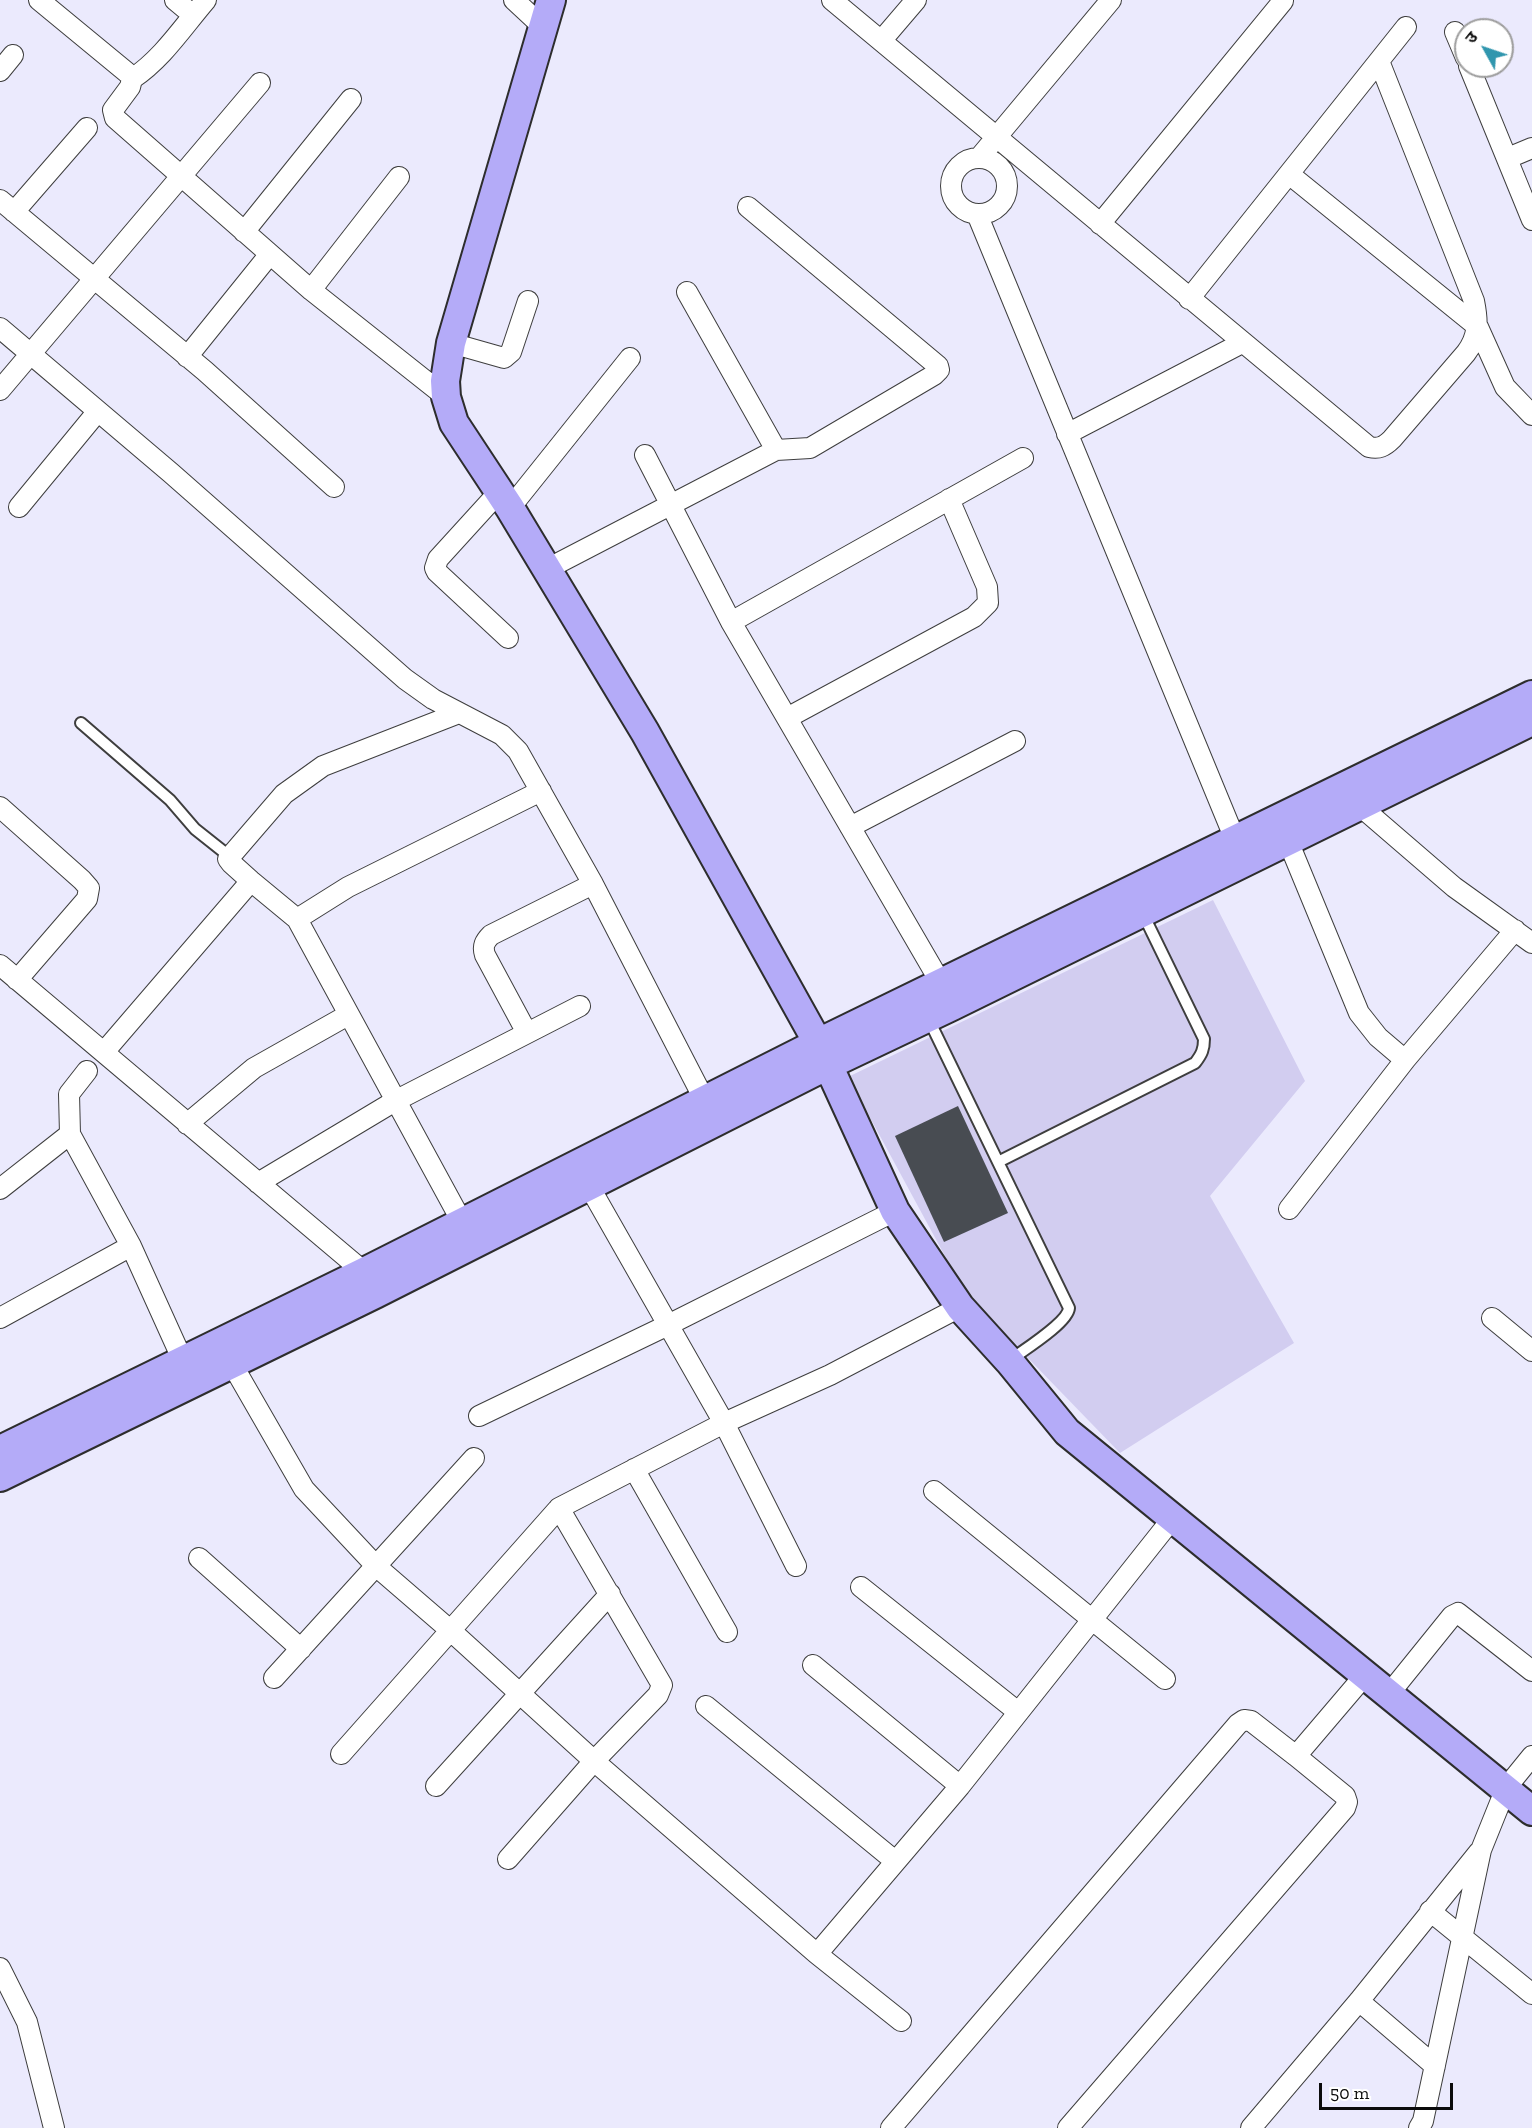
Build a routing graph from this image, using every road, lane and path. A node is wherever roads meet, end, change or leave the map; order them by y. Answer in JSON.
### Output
{"nodes":[{"id":1,"x":39,"y":0,"type":"edge"},
{"id":2,"x":175,"y":0,"type":"edge"},
{"id":3,"x":514,"y":0,"type":"edge"},
{"id":4,"x":551,"y":0,"type":"edge"},
{"id":5,"x":832,"y":0,"type":"edge"},
{"id":6,"x":916,"y":0,"type":"edge"},
{"id":7,"x":1112,"y":0,"type":"edge"},
{"id":8,"x":1283,"y":1,"type":"edge"},
{"id":9,"x":200,"y":7,"type":"edge"},
{"id":10,"x":543,"y":27,"type":"junction"},
{"id":11,"x":1406,"y":27,"type":"dead end"},
{"id":12,"x":882,"y":41,"type":"junction"},
{"id":13,"x":13,"y":56,"type":"dead end"},
{"id":14,"x":1379,"y":61,"type":"junction"},
{"id":15,"x":0,"y":71,"type":"edge"},
{"id":16,"x":1474,"y":78,"type":"edge"},
{"id":17,"x":132,"y":79,"type":"junction"},
{"id":18,"x":260,"y":83,"type":"dead end"},
{"id":19,"x":351,"y":99,"type":"dead end"},
{"id":20,"x":87,"y":128,"type":"dead end"},
{"id":21,"x":996,"y":138,"type":"junction"},
{"id":22,"x":1532,"y":148,"type":"edge"},
{"id":23,"x":979,"y":158,"type":"junction"},
{"id":24,"x":1508,"y":158,"type":"junction"},
{"id":25,"x":1289,"y":174,"type":"junction"},
{"id":26,"x":181,"y":177,"type":"junction"},
{"id":27,"x":399,"y":177,"type":"dead end"},
{"id":28,"x":7,"y":206,"type":"edge"},
{"id":29,"x":748,"y":207,"type":"dead end"},
{"id":30,"x":977,"y":214,"type":"junction"},
{"id":31,"x":1532,"y":220,"type":"edge"},
{"id":32,"x":1100,"y":224,"type":"junction"},
{"id":33,"x":244,"y":232,"type":"junction"},
{"id":34,"x":270,"y":254,"type":"junction"},
{"id":35,"x":95,"y":279,"type":"junction"},
{"id":36,"x":311,"y":290,"type":"junction"},
{"id":37,"x":687,"y":292,"type":"dead end"},
{"id":38,"x":1189,"y":299,"type":"junction"},
{"id":39,"x":528,"y":301,"type":"dead end"},
{"id":40,"x":1478,"y":327,"type":"junction"},
{"id":41,"x":0,"y":328,"type":"edge"},
{"id":42,"x":451,"y":343,"type":"junction"},
{"id":43,"x":1242,"y":343,"type":"junction"},
{"id":44,"x":31,"y":354,"type":"junction"},
{"id":45,"x":187,"y":357,"type":"junction"},
{"id":46,"x":630,"y":358,"type":"dead end"},
{"id":47,"x":0,"y":390,"type":"edge"},
{"id":48,"x":446,"y":397,"type":"junction"},
{"id":49,"x":98,"y":411,"type":"junction"},
{"id":50,"x":1532,"y":415,"type":"edge"},
{"id":51,"x":1067,"y":434,"type":"junction"},
{"id":52,"x":776,"y":450,"type":"junction"},
{"id":53,"x":645,"y":455,"type":"dead end"},
{"id":54,"x":1023,"y":458,"type":"dead end"},
{"id":55,"x":334,"y":487,"type":"dead end"},
{"id":56,"x":950,"y":499,"type":"junction"},
{"id":57,"x":505,"y":500,"type":"junction"},
{"id":58,"x":670,"y":506,"type":"junction"},
{"id":59,"x":19,"y":507,"type":"dead end"},
{"id":60,"x":547,"y":569,"type":"junction"},
{"id":61,"x":731,"y":622,"type":"junction"},
{"id":62,"x":508,"y":638,"type":"dead end"},
{"id":63,"x":1532,"y":695,"type":"edge"},
{"id":64,"x":459,"y":713,"type":"junction"},
{"id":65,"x":787,"y":718,"type":"junction"},
{"id":66,"x":1532,"y":721,"type":"edge"},
{"id":67,"x":81,"y":723,"type":"dead end"},
{"id":68,"x":1015,"y":741,"type":"dead end"},
{"id":69,"x":541,"y":791,"type":"junction"},
{"id":70,"x":1360,"y":806,"type":"junction"},
{"id":71,"x":0,"y":807,"type":"edge"},
{"id":72,"x":850,"y":827,"type":"junction"},
{"id":73,"x":1288,"y":841,"type":"junction"},
{"id":74,"x":1240,"y":852,"type":"junction"},
{"id":75,"x":229,"y":856,"type":"junction"},
{"id":76,"x":250,"y":881,"type":"junction"},
{"id":77,"x":593,"y":884,"type":"junction"},
{"id":78,"x":1142,"y":913,"type":"junction"},
{"id":79,"x":297,"y":919,"type":"junction"},
{"id":80,"x":1515,"y":930,"type":"junction"},
{"id":81,"x":1532,"y":943,"type":"edge"},
{"id":82,"x":0,"y":965,"type":"edge"},
{"id":83,"x":17,"y":980,"type":"junction"},
{"id":84,"x":942,"y":984,"type":"junction"},
{"id":85,"x":580,"y":1006,"type":"dead end"},
{"id":86,"x":348,"y":1015,"type":"junction"},
{"id":87,"x":928,"y":1018,"type":"junction"},
{"id":88,"x":527,"y":1033,"type":"junction"},
{"id":89,"x":104,"y":1052,"type":"junction"},
{"id":90,"x":823,"y":1054,"type":"junction"},
{"id":91,"x":1405,"y":1060,"type":"junction"},
{"id":92,"x":87,"y":1071,"type":"dead end"},
{"id":93,"x":395,"y":1101,"type":"junction"},
{"id":94,"x":705,"y":1101,"type":"junction"},
{"id":95,"x":187,"y":1124,"type":"junction"},
{"id":96,"x":70,"y":1134,"type":"junction"},
{"id":97,"x":998,"y":1162,"type":"junction"},
{"id":98,"x":258,"y":1183,"type":"junction"},
{"id":99,"x":589,"y":1186,"type":"junction"},
{"id":100,"x":0,"y":1189,"type":"edge"},
{"id":101,"x":1288,"y":1209,"type":"dead end"},
{"id":102,"x":895,"y":1211,"type":"junction"},
{"id":103,"x":462,"y":1222,"type":"junction"},
{"id":104,"x":130,"y":1246,"type":"junction"},
{"id":105,"x":364,"y":1272,"type":"junction"},
{"id":106,"x":960,"y":1307,"type":"junction"},
{"id":107,"x":0,"y":1318,"type":"edge"},
{"id":108,"x":1492,"y":1318,"type":"dead end"},
{"id":109,"x":668,"y":1325,"type":"junction"},
{"id":110,"x":1532,"y":1351,"type":"edge"},
{"id":111,"x":183,"y":1360,"type":"junction"},
{"id":112,"x":1009,"y":1361,"type":"junction"},
{"id":113,"x":232,"y":1364,"type":"junction"},
{"id":114,"x":479,"y":1416,"type":"dead end"},
{"id":115,"x":724,"y":1423,"type":"junction"},
{"id":116,"x":0,"y":1450,"type":"edge"},
{"id":117,"x":474,"y":1458,"type":"dead end"},
{"id":118,"x":634,"y":1469,"type":"junction"},
{"id":119,"x":0,"y":1477,"type":"edge"},
{"id":120,"x":934,"y":1491,"type":"dead end"},
{"id":121,"x":559,"y":1508,"type":"junction"},
{"id":122,"x":1172,"y":1519,"type":"junction"},
{"id":123,"x":199,"y":1558,"type":"dead end"},
{"id":124,"x":796,"y":1566,"type":"dead end"},
{"id":125,"x":376,"y":1567,"type":"junction"},
{"id":126,"x":861,"y":1587,"type":"dead end"},
{"id":127,"x":610,"y":1594,"type":"junction"},
{"id":128,"x":1092,"y":1621,"type":"junction"},
{"id":129,"x":450,"y":1630,"type":"junction"},
{"id":130,"x":727,"y":1632,"type":"dead end"},
{"id":131,"x":301,"y":1649,"type":"junction"},
{"id":132,"x":813,"y":1665,"type":"dead end"},
{"id":133,"x":1532,"y":1671,"type":"edge"},
{"id":134,"x":1365,"y":1675,"type":"junction"},
{"id":135,"x":274,"y":1678,"type":"dead end"},
{"id":136,"x":1165,"y":1679,"type":"dead end"},
{"id":137,"x":1389,"y":1694,"type":"junction"},
{"id":138,"x":518,"y":1695,"type":"junction"},
{"id":139,"x":706,"y":1706,"type":"dead end"},
{"id":140,"x":1018,"y":1712,"type":"junction"},
{"id":141,"x":341,"y":1754,"type":"dead end"},
{"id":142,"x":1296,"y":1756,"type":"junction"},
{"id":143,"x":1532,"y":1756,"type":"edge"},
{"id":144,"x":594,"y":1761,"type":"junction"},
{"id":145,"x":436,"y":1786,"type":"dead end"},
{"id":146,"x":960,"y":1786,"type":"junction"},
{"id":147,"x":1506,"y":1788,"type":"junction"},
{"id":148,"x":1532,"y":1811,"type":"edge"},
{"id":149,"x":1481,"y":1850,"type":"junction"},
{"id":150,"x":508,"y":1859,"type":"dead end"},
{"id":151,"x":895,"y":1861,"type":"junction"},
{"id":152,"x":1430,"y":1911,"type":"junction"},
{"id":153,"x":1461,"y":1935,"type":"junction"},
{"id":154,"x":817,"y":1954,"type":"junction"},
{"id":155,"x":0,"y":1968,"type":"edge"},
{"id":156,"x":1532,"y":1994,"type":"edge"},
{"id":157,"x":1359,"y":2001,"type":"junction"},
{"id":158,"x":901,"y":2021,"type":"dead end"},
{"id":159,"x":1435,"y":2066,"type":"junction"},
{"id":160,"x":54,"y":2128,"type":"edge"},
{"id":161,"x":891,"y":2128,"type":"edge"},
{"id":162,"x":1068,"y":2128,"type":"edge"},
{"id":163,"x":1251,"y":2128,"type":"edge"},
{"id":164,"x":1419,"y":2128,"type":"edge"}],
"edges":[{"from":1,"to":17,"type":"street"},
{"from":2,"to":9,"type":"street"},
{"from":3,"to":10,"type":"street"},
{"from":4,"to":10,"type":"main road"},
{"from":5,"to":12,"type":"street"},
{"from":6,"to":12,"type":"street"},
{"from":7,"to":21,"type":"street"},
{"from":8,"to":32,"type":"street"},
{"from":9,"to":17,"type":"street"},
{"from":10,"to":42,"type":"main road"},
{"from":11,"to":14,"type":"street"},
{"from":12,"to":21,"type":"street"},
{"from":13,"to":15,"type":"street"},
{"from":14,"to":25,"type":"street"},
{"from":14,"to":40,"type":"street"},
{"from":16,"to":24,"type":"street"},
{"from":17,"to":26,"type":"street"},
{"from":18,"to":26,"type":"street"},
{"from":19,"to":33,"type":"street"},
{"from":20,"to":28,"type":"street"},
{"from":21,"to":23,"type":"street"},
{"from":21,"to":32,"type":"street"},
{"from":22,"to":24,"type":"street"},
{"from":23,"to":30,"type":"street"},
{"from":23,"to":30,"type":"street"},
{"from":24,"to":31,"type":"street"},
{"from":25,"to":38,"type":"street"},
{"from":25,"to":40,"type":"street"},
{"from":26,"to":33,"type":"street"},
{"from":26,"to":35,"type":"street"},
{"from":27,"to":36,"type":"street"},
{"from":28,"to":35,"type":"street"},
{"from":29,"to":52,"type":"street"},
{"from":30,"to":51,"type":"street"},
{"from":32,"to":38,"type":"street"},
{"from":33,"to":34,"type":"street"},
{"from":34,"to":36,"type":"street"},
{"from":34,"to":45,"type":"street"},
{"from":35,"to":44,"type":"street"},
{"from":35,"to":45,"type":"street"},
{"from":36,"to":48,"type":"street"},
{"from":37,"to":52,"type":"street"},
{"from":38,"to":43,"type":"street"},
{"from":39,"to":42,"type":"street"},
{"from":40,"to":43,"type":"street"},
{"from":40,"to":50,"type":"street"},
{"from":41,"to":44,"type":"street"},
{"from":42,"to":48,"type":"main road"},
{"from":43,"to":51,"type":"street"},
{"from":44,"to":47,"type":"street"},
{"from":44,"to":49,"type":"street"},
{"from":45,"to":55,"type":"street"},
{"from":46,"to":57,"type":"street"},
{"from":48,"to":57,"type":"main road"},
{"from":49,"to":59,"type":"street"},
{"from":49,"to":64,"type":"street"},
{"from":51,"to":74,"type":"street"},
{"from":52,"to":58,"type":"street"},
{"from":53,"to":58,"type":"street"},
{"from":54,"to":56,"type":"street"},
{"from":56,"to":61,"type":"street"},
{"from":56,"to":65,"type":"street"},
{"from":57,"to":60,"type":"main road"},
{"from":57,"to":62,"type":"street"},
{"from":58,"to":60,"type":"street"},
{"from":58,"to":61,"type":"street"},
{"from":60,"to":90,"type":"main road"},
{"from":61,"to":65,"type":"street"},
{"from":63,"to":74,"type":"main road"},
{"from":64,"to":69,"type":"street"},
{"from":64,"to":75,"type":"street"},
{"from":65,"to":72,"type":"street"},
{"from":66,"to":70,"type":"main road"},
{"from":67,"to":75,"type":"lane"},
{"from":68,"to":72,"type":"street"},
{"from":69,"to":77,"type":"street"},
{"from":69,"to":79,"type":"street"},
{"from":70,"to":73,"type":"main road"},
{"from":70,"to":80,"type":"street"},
{"from":71,"to":83,"type":"street"},
{"from":72,"to":84,"type":"street"},
{"from":73,"to":74,"type":"main road"},
{"from":73,"to":91,"type":"street"},
{"from":74,"to":78,"type":"main road"},
{"from":74,"to":84,"type":"main road"},
{"from":75,"to":76,"type":"street"},
{"from":76,"to":79,"type":"street"},
{"from":76,"to":89,"type":"street"},
{"from":77,"to":88,"type":"street"},
{"from":77,"to":94,"type":"street"},
{"from":78,"to":87,"type":"main road"},
{"from":78,"to":97,"type":"lane"},
{"from":79,"to":86,"type":"street"},
{"from":80,"to":81,"type":"street"},
{"from":80,"to":91,"type":"street"},
{"from":82,"to":83,"type":"street"},
{"from":83,"to":89,"type":"street"},
{"from":84,"to":90,"type":"main road"},
{"from":85,"to":88,"type":"street"},
{"from":86,"to":93,"type":"street"},
{"from":86,"to":95,"type":"street"},
{"from":87,"to":90,"type":"main road"},
{"from":87,"to":97,"type":"lane"},
{"from":88,"to":93,"type":"street"},
{"from":89,"to":95,"type":"street"},
{"from":90,"to":94,"type":"main road"},
{"from":90,"to":99,"type":"main road"},
{"from":90,"to":102,"type":"main road"},
{"from":91,"to":101,"type":"street"},
{"from":92,"to":96,"type":"street"},
{"from":93,"to":98,"type":"street"},
{"from":93,"to":103,"type":"street"},
{"from":94,"to":103,"type":"main road"},
{"from":95,"to":98,"type":"street"},
{"from":96,"to":100,"type":"street"},
{"from":96,"to":104,"type":"street"},
{"from":97,"to":112,"type":"lane"},
{"from":98,"to":105,"type":"street"},
{"from":99,"to":109,"type":"street"},
{"from":99,"to":113,"type":"main road"},
{"from":102,"to":106,"type":"main road"},
{"from":102,"to":109,"type":"street"},
{"from":103,"to":105,"type":"main road"},
{"from":104,"to":107,"type":"street"},
{"from":104,"to":111,"type":"street"},
{"from":105,"to":111,"type":"main road"},
{"from":106,"to":112,"type":"main road"},
{"from":106,"to":115,"type":"street"},
{"from":108,"to":110,"type":"street"},
{"from":109,"to":114,"type":"street"},
{"from":109,"to":115,"type":"street"},
{"from":111,"to":116,"type":"main road"},
{"from":112,"to":122,"type":"main road"},
{"from":113,"to":119,"type":"main road"},
{"from":113,"to":125,"type":"street"},
{"from":115,"to":118,"type":"street"},
{"from":115,"to":124,"type":"street"},
{"from":117,"to":125,"type":"street"},
{"from":118,"to":121,"type":"street"},
{"from":118,"to":130,"type":"street"},
{"from":120,"to":128,"type":"street"},
{"from":121,"to":127,"type":"street"},
{"from":121,"to":129,"type":"street"},
{"from":122,"to":128,"type":"street"},
{"from":122,"to":134,"type":"main road"},
{"from":123,"to":131,"type":"street"},
{"from":125,"to":129,"type":"street"},
{"from":125,"to":131,"type":"street"},
{"from":126,"to":140,"type":"street"},
{"from":127,"to":138,"type":"street"},
{"from":127,"to":144,"type":"street"},
{"from":128,"to":136,"type":"street"},
{"from":128,"to":140,"type":"street"},
{"from":129,"to":138,"type":"street"},
{"from":129,"to":141,"type":"street"},
{"from":131,"to":135,"type":"street"},
{"from":132,"to":146,"type":"street"},
{"from":133,"to":137,"type":"street"},
{"from":134,"to":137,"type":"main road"},
{"from":134,"to":142,"type":"street"},
{"from":137,"to":147,"type":"main road"},
{"from":138,"to":144,"type":"street"},
{"from":138,"to":145,"type":"street"},
{"from":139,"to":151,"type":"street"},
{"from":140,"to":146,"type":"street"},
{"from":142,"to":161,"type":"street"},
{"from":142,"to":162,"type":"street"},
{"from":143,"to":147,"type":"street"},
{"from":144,"to":150,"type":"street"},
{"from":144,"to":154,"type":"street"},
{"from":146,"to":151,"type":"street"},
{"from":147,"to":148,"type":"main road"},
{"from":147,"to":149,"type":"street"},
{"from":149,"to":152,"type":"street"},
{"from":149,"to":153,"type":"street"},
{"from":151,"to":154,"type":"street"},
{"from":152,"to":153,"type":"street"},
{"from":152,"to":157,"type":"street"},
{"from":153,"to":156,"type":"street"},
{"from":153,"to":159,"type":"street"},
{"from":154,"to":158,"type":"street"},
{"from":155,"to":160,"type":"street"},
{"from":157,"to":159,"type":"street"},
{"from":157,"to":163,"type":"street"},
{"from":159,"to":164,"type":"street"}]}
